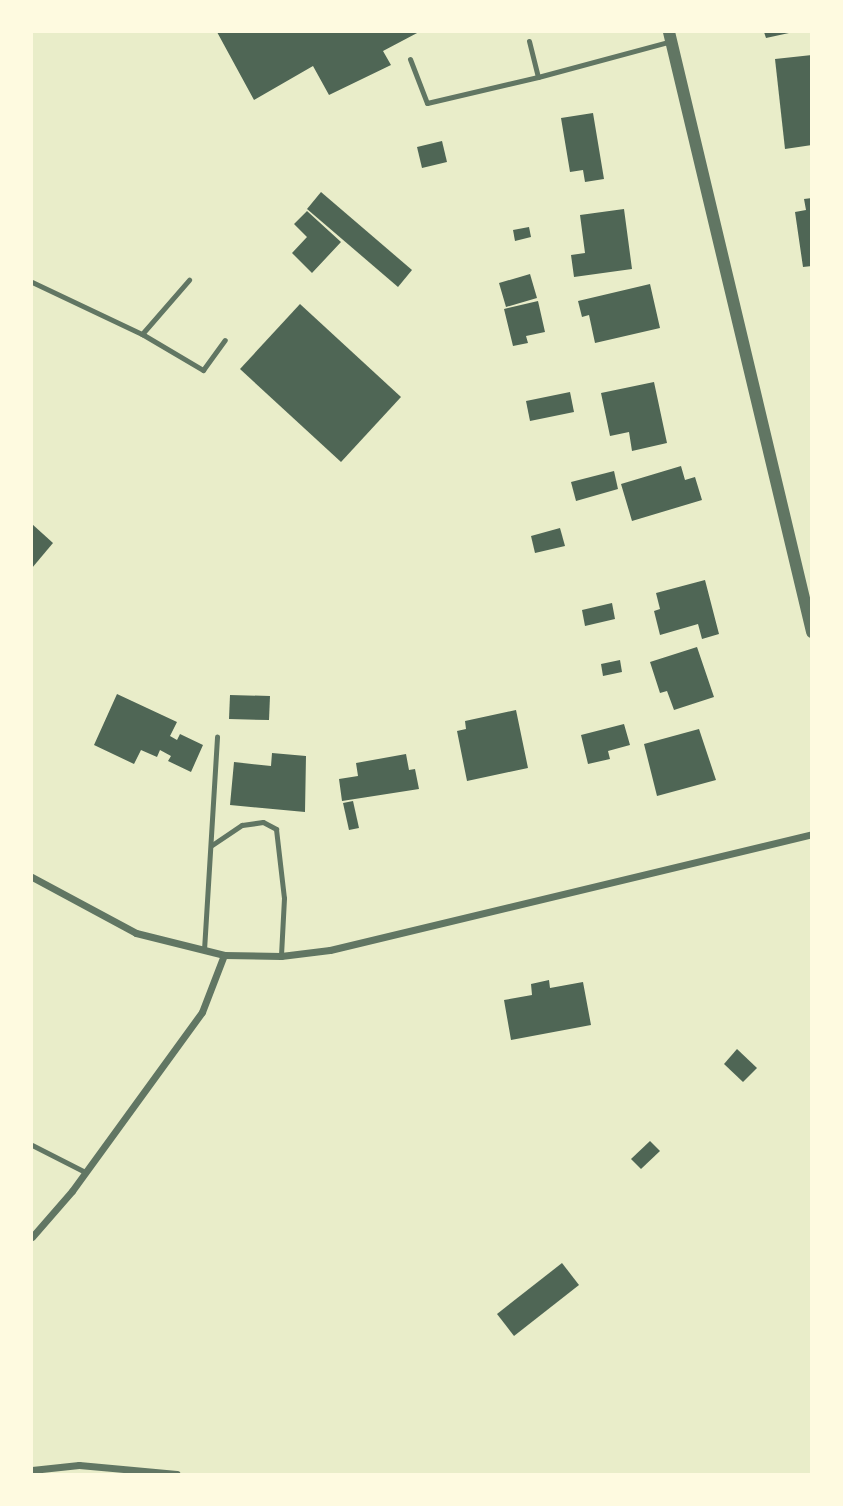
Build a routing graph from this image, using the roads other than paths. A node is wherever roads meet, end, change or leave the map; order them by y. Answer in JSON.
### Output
{"nodes":[{"id":1,"x":670,"y":36,"type":"edge"},
{"id":2,"x":529,"y":41,"type":"dead end"},
{"id":3,"x":410,"y":59,"type":"dead end"},
{"id":4,"x":538,"y":77,"type":"junction"},
{"id":5,"x":188,"y":280,"type":"dead end"},
{"id":6,"x":32,"y":282,"type":"edge"},
{"id":7,"x":142,"y":334,"type":"junction"},
{"id":8,"x":225,"y":340,"type":"dead end"},
{"id":9,"x":811,"y":632,"type":"edge"},
{"id":10,"x":217,"y":736,"type":"dead end"},
{"id":11,"x":811,"y":834,"type":"edge"},
{"id":12,"x":212,"y":845,"type":"junction"},
{"id":13,"x":32,"y":877,"type":"edge"},
{"id":14,"x":204,"y":950,"type":"junction"},
{"id":15,"x":224,"y":955,"type":"junction"},
{"id":16,"x":281,"y":956,"type":"junction"},
{"id":17,"x":32,"y":1145,"type":"edge"},
{"id":18,"x":85,"y":1172,"type":"junction"},
{"id":19,"x":32,"y":1237,"type":"edge"},
{"id":20,"x":32,"y":1469,"type":"edge"},
{"id":21,"x":177,"y":1475,"type":"edge"}],
"edges":[{"from":1,"to":4,"type":"lane"},
{"from":1,"to":9,"type":"street"},
{"from":2,"to":4,"type":"lane"},
{"from":3,"to":4,"type":"lane"},
{"from":5,"to":7,"type":"lane"},
{"from":6,"to":7,"type":"lane"},
{"from":7,"to":8,"type":"lane"},
{"from":10,"to":12,"type":"lane"},
{"from":11,"to":16,"type":"street"},
{"from":12,"to":14,"type":"lane"},
{"from":12,"to":16,"type":"lane"},
{"from":13,"to":14,"type":"street"},
{"from":14,"to":15,"type":"street"},
{"from":15,"to":16,"type":"street"},
{"from":15,"to":18,"type":"street"},
{"from":17,"to":18,"type":"lane"},
{"from":18,"to":19,"type":"street"},
{"from":20,"to":21,"type":"street"}]}
